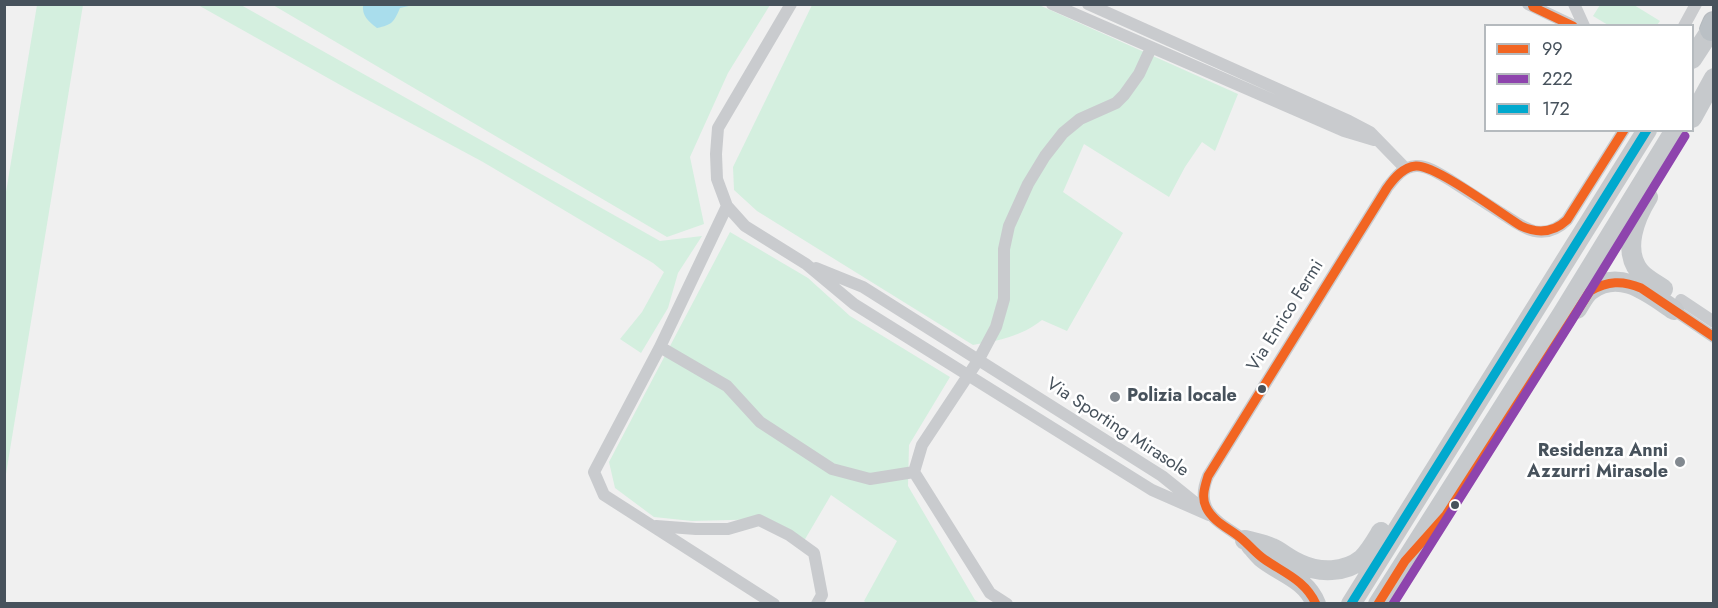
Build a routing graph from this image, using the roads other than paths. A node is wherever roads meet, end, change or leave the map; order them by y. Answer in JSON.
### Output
{"nodes":[{"id":1,"x":791,"y":4,"type":"edge"},
{"id":2,"x":1052,"y":4,"type":"edge"},
{"id":3,"x":1088,"y":4,"type":"edge"},
{"id":4,"x":1569,"y":4,"type":"edge"},
{"id":5,"x":1574,"y":4,"type":"edge"},
{"id":6,"x":1696,"y":4,"type":"edge"},
{"id":7,"x":1531,"y":5,"type":"edge"},
{"id":8,"x":1551,"y":15,"type":"junction"},
{"id":9,"x":1570,"y":24,"type":"edge"},
{"id":10,"x":1583,"y":24,"type":"edge"},
{"id":11,"x":1685,"y":24,"type":"edge"},
{"id":12,"x":1712,"y":26,"type":"edge"},
{"id":13,"x":1151,"y":48,"type":"junction"},
{"id":14,"x":1694,"y":56,"type":"edge"},
{"id":15,"x":1713,"y":70,"type":"edge"},
{"id":16,"x":1713,"y":78,"type":"edge"},
{"id":17,"x":1694,"y":100,"type":"edge"},
{"id":18,"x":1694,"y":114,"type":"edge"},
{"id":19,"x":1623,"y":132,"type":"edge"},
{"id":20,"x":1646,"y":132,"type":"edge"},
{"id":21,"x":1674,"y":132,"type":"edge"},
{"id":22,"x":1685,"y":132,"type":"edge"},
{"id":23,"x":1378,"y":141,"type":"junction"},
{"id":24,"x":1406,"y":169,"type":"junction"},
{"id":25,"x":727,"y":206,"type":"junction"},
{"id":26,"x":806,"y":264,"type":"junction"},
{"id":27,"x":1677,"y":305,"type":"junction"},
{"id":28,"x":1713,"y":322,"type":"edge"},
{"id":29,"x":1713,"y":337,"type":"edge"},
{"id":30,"x":660,"y":346,"type":"junction"},
{"id":31,"x":978,"y":359,"type":"junction"},
{"id":32,"x":967,"y":375,"type":"junction"},
{"id":33,"x":1479,"y":399,"type":"junction"},
{"id":34,"x":914,"y":472,"type":"junction"},
{"id":35,"x":1209,"y":515,"type":"junction"},
{"id":36,"x":655,"y":526,"type":"junction"},
{"id":37,"x":1245,"y":540,"type":"junction"},
{"id":38,"x":1405,"y":561,"type":"junction"},
{"id":39,"x":774,"y":603,"type":"edge"},
{"id":40,"x":817,"y":603,"type":"edge"},
{"id":41,"x":1007,"y":603,"type":"edge"},
{"id":42,"x":1316,"y":603,"type":"edge"},
{"id":43,"x":1352,"y":603,"type":"edge"},
{"id":44,"x":1378,"y":603,"type":"edge"}],
"edges":[{"from":1,"to":25,"type":"street","name":"Via Sporting Mirasole"},
{"from":2,"to":13,"type":"street"},
{"from":3,"to":23,"type":"street"},
{"from":4,"to":8,"type":"street"},
{"from":5,"to":10,"type":"street"},
{"from":6,"to":11,"type":"street"},
{"from":7,"to":8,"type":"street"},
{"from":8,"to":9,"type":"street"},
{"from":12,"to":14,"type":"main road"},
{"from":13,"to":23,"type":"street"},
{"from":13,"to":31,"type":"street"},
{"from":15,"to":17,"type":"main road"},
{"from":16,"to":18,"type":"main road"},
{"from":19,"to":24,"type":"street"},
{"from":20,"to":33,"type":"main road"},
{"from":21,"to":38,"type":"main road"},
{"from":22,"to":27,"type":"main road"},
{"from":23,"to":24,"type":"street"},
{"from":24,"to":35,"type":"street","name":"Via Enrico Fermi"},
{"from":25,"to":26,"type":"street","name":"Via Sporting Mirasole"},
{"from":25,"to":30,"type":"street"},
{"from":26,"to":31,"type":"street","name":"Via Sporting Mirasole"},
{"from":26,"to":32,"type":"street","name":"Via Sporting Mirasole"},
{"from":27,"to":28,"type":"street"},
{"from":27,"to":29,"type":"street"},
{"from":27,"to":38,"type":"main road"},
{"from":30,"to":34,"type":"street"},
{"from":30,"to":36,"type":"street"},
{"from":31,"to":32,"type":"street"},
{"from":31,"to":35,"type":"street","name":"Via Sporting Mirasole"},
{"from":32,"to":34,"type":"street"},
{"from":32,"to":35,"type":"street","name":"Via Sporting Mirasole"},
{"from":33,"to":37,"type":"main road"},
{"from":33,"to":43,"type":"main road"},
{"from":34,"to":41,"type":"street"},
{"from":35,"to":37,"type":"street"},
{"from":36,"to":39,"type":"street"},
{"from":36,"to":40,"type":"street"},
{"from":37,"to":42,"type":"main road"},
{"from":38,"to":44,"type":"main road"}]}
